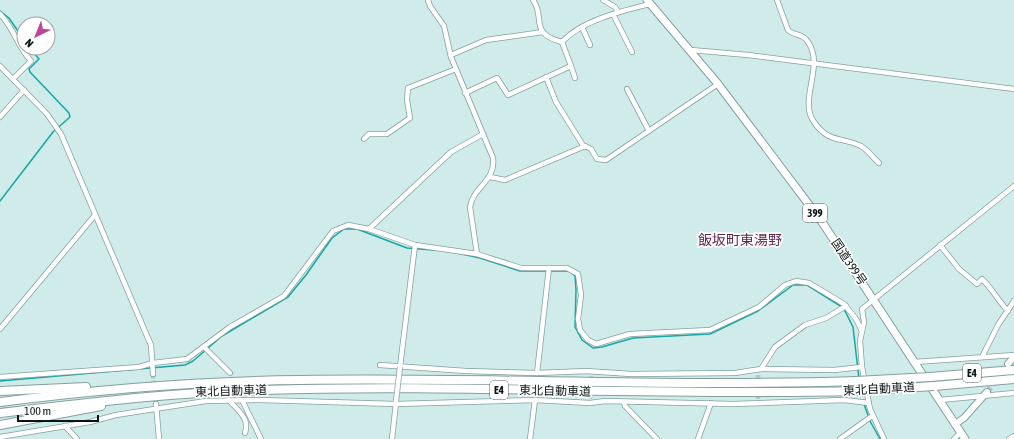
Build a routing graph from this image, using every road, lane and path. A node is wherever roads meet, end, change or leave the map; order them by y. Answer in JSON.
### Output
{"nodes":[{"id":1,"x":428,"y":0,"type":"edge"},
{"id":2,"x":534,"y":0,"type":"edge"},
{"id":3,"x":603,"y":0,"type":"edge"},
{"id":4,"x":777,"y":0,"type":"edge"},
{"id":5,"x":648,"y":2,"type":"edge"},
{"id":6,"x":616,"y":13,"type":"junction"},
{"id":7,"x":0,"y":14,"type":"edge"},
{"id":8,"x":582,"y":27,"type":"junction"},
{"id":9,"x":543,"y":32,"type":"junction"},
{"id":10,"x":562,"y":42,"type":"junction"},
{"id":11,"x":590,"y":45,"type":"dead end"},
{"id":12,"x":691,"y":50,"type":"junction"},
{"id":13,"x":632,"y":52,"type":"dead end"},
{"id":14,"x":450,"y":55,"type":"junction"},
{"id":15,"x":813,"y":64,"type":"junction"},
{"id":16,"x":0,"y":66,"type":"edge"},
{"id":17,"x":571,"y":66,"type":"junction"},
{"id":18,"x":456,"y":69,"type":"junction"},
{"id":19,"x":546,"y":78,"type":"junction"},
{"id":20,"x":575,"y":78,"type":"dead end"},
{"id":21,"x":13,"y":79,"type":"junction"},
{"id":22,"x":718,"y":84,"type":"junction"},
{"id":23,"x":626,"y":89,"type":"dead end"},
{"id":24,"x":1014,"y":89,"type":"edge"},
{"id":25,"x":24,"y":90,"type":"junction"},
{"id":26,"x":465,"y":93,"type":"junction"},
{"id":27,"x":0,"y":117,"type":"edge"},
{"id":28,"x":649,"y":131,"type":"junction"},
{"id":29,"x":482,"y":134,"type":"junction"},
{"id":30,"x":364,"y":139,"type":"dead end"},
{"id":31,"x":584,"y":147,"type":"junction"},
{"id":32,"x":879,"y":163,"type":"dead end"},
{"id":33,"x":490,"y":177,"type":"junction"},
{"id":34,"x":1014,"y":186,"type":"edge"},
{"id":35,"x":95,"y":215,"type":"junction"},
{"id":36,"x":369,"y":229,"type":"junction"},
{"id":37,"x":940,"y":245,"type":"junction"},
{"id":38,"x":414,"y":248,"type":"junction"},
{"id":39,"x":477,"y":254,"type":"junction"},
{"id":40,"x":549,"y":270,"type":"junction"},
{"id":41,"x":873,"y":298,"type":"junction"},
{"id":42,"x":1014,"y":301,"type":"edge"},
{"id":43,"x":844,"y":308,"type":"junction"},
{"id":44,"x":1008,"y":311,"type":"junction"},
{"id":45,"x":0,"y":329,"type":"edge"},
{"id":46,"x":862,"y":332,"type":"junction"},
{"id":47,"x":206,"y":348,"type":"junction"},
{"id":48,"x":1014,"y":356,"type":"edge"},
{"id":49,"x":982,"y":357,"type":"junction"},
{"id":50,"x":915,"y":362,"type":"junction"},
{"id":51,"x":380,"y":365,"type":"dead end"},
{"id":52,"x":400,"y":366,"type":"junction"},
{"id":53,"x":1011,"y":367,"type":"edge"},
{"id":54,"x":153,"y":368,"type":"junction"},
{"id":55,"x":859,"y":368,"type":"junction"},
{"id":56,"x":759,"y":372,"type":"junction"},
{"id":57,"x":230,"y":373,"type":"dead end"},
{"id":58,"x":537,"y":373,"type":"junction"},
{"id":59,"x":0,"y":377,"type":"edge"},
{"id":60,"x":1014,"y":379,"type":"edge"},
{"id":61,"x":181,"y":384,"type":"junction"},
{"id":62,"x":0,"y":391,"type":"edge"},
{"id":63,"x":1014,"y":393,"type":"edge"},
{"id":64,"x":985,"y":394,"type":"junction"},
{"id":65,"x":142,"y":397,"type":"junction"},
{"id":66,"x":229,"y":400,"type":"junction"},
{"id":67,"x":242,"y":400,"type":"junction"},
{"id":68,"x":535,"y":400,"type":"junction"},
{"id":69,"x":940,"y":400,"type":"junction"},
{"id":70,"x":0,"y":402,"type":"edge"},
{"id":71,"x":624,"y":402,"type":"junction"},
{"id":72,"x":396,"y":403,"type":"junction"},
{"id":73,"x":711,"y":403,"type":"junction"},
{"id":74,"x":867,"y":403,"type":"junction"},
{"id":75,"x":156,"y":407,"type":"junction"},
{"id":76,"x":0,"y":413,"type":"edge"},
{"id":77,"x":870,"y":417,"type":"junction"},
{"id":78,"x":955,"y":424,"type":"junction"},
{"id":79,"x":0,"y":425,"type":"edge"},
{"id":80,"x":65,"y":426,"type":"junction"},
{"id":81,"x":961,"y":432,"type":"junction"},
{"id":82,"x":246,"y":433,"type":"dead end"},
{"id":83,"x":1014,"y":436,"type":"edge"},
{"id":84,"x":0,"y":437,"type":"edge"},
{"id":85,"x":77,"y":439,"type":"edge"},
{"id":86,"x":159,"y":439,"type":"edge"},
{"id":87,"x":261,"y":439,"type":"edge"},
{"id":88,"x":392,"y":439,"type":"edge"},
{"id":89,"x":530,"y":439,"type":"edge"},
{"id":90,"x":657,"y":439,"type":"edge"},
{"id":91,"x":698,"y":439,"type":"edge"},
{"id":92,"x":840,"y":439,"type":"edge"},
{"id":93,"x":884,"y":439,"type":"edge"},
{"id":94,"x":954,"y":439,"type":"edge"},
{"id":95,"x":965,"y":439,"type":"edge"},
{"id":96,"x":1009,"y":439,"type":"edge"}],
"edges":[{"from":1,"to":14,"type":"street"},
{"from":2,"to":9,"type":"street"},
{"from":3,"to":6,"type":"street"},
{"from":4,"to":15,"type":"street"},
{"from":5,"to":6,"type":"street"},
{"from":5,"to":12,"type":"highway","name":"国道399号","number":"399"},
{"from":6,"to":8,"type":"street"},
{"from":6,"to":13,"type":"street"},
{"from":7,"to":21,"type":"street"},
{"from":8,"to":10,"type":"street"},
{"from":8,"to":11,"type":"street"},
{"from":9,"to":10,"type":"street"},
{"from":9,"to":14,"type":"street"},
{"from":10,"to":17,"type":"street"},
{"from":12,"to":15,"type":"street"},
{"from":12,"to":22,"type":"highway","name":"国道399号","number":"399"},
{"from":14,"to":18,"type":"street"},
{"from":15,"to":24,"type":"street"},
{"from":15,"to":32,"type":"street"},
{"from":16,"to":21,"type":"street"},
{"from":17,"to":19,"type":"street"},
{"from":17,"to":20,"type":"street"},
{"from":18,"to":26,"type":"street"},
{"from":18,"to":30,"type":"street"},
{"from":19,"to":26,"type":"street"},
{"from":19,"to":31,"type":"street"},
{"from":21,"to":25,"type":"street"},
{"from":22,"to":28,"type":"street"},
{"from":22,"to":41,"type":"highway","name":"国道399号","number":"399"},
{"from":23,"to":28,"type":"street"},
{"from":25,"to":27,"type":"street"},
{"from":25,"to":35,"type":"street"},
{"from":26,"to":29,"type":"street"},
{"from":28,"to":31,"type":"street"},
{"from":29,"to":33,"type":"street"},
{"from":29,"to":36,"type":"street"},
{"from":31,"to":33,"type":"street"},
{"from":33,"to":39,"type":"street"},
{"from":34,"to":37,"type":"street"},
{"from":35,"to":45,"type":"street"},
{"from":35,"to":54,"type":"street"},
{"from":36,"to":38,"type":"street"},
{"from":36,"to":47,"type":"street"},
{"from":37,"to":41,"type":"street"},
{"from":37,"to":44,"type":"street"},
{"from":38,"to":39,"type":"street"},
{"from":38,"to":52,"type":"street"},
{"from":39,"to":40,"type":"street"},
{"from":40,"to":43,"type":"street"},
{"from":40,"to":58,"type":"street"},
{"from":41,"to":46,"type":"street"},
{"from":41,"to":50,"type":"highway","name":"国道399号","number":"399"},
{"from":42,"to":44,"type":"street"},
{"from":43,"to":46,"type":"street"},
{"from":43,"to":56,"type":"street"},
{"from":44,"to":49,"type":"street"},
{"from":46,"to":55,"type":"street"},
{"from":47,"to":54,"type":"street"},
{"from":47,"to":57,"type":"street"},
{"from":48,"to":49,"type":"street"},
{"from":48,"to":53,"type":"main road"},
{"from":49,"to":50,"type":"street"},
{"from":50,"to":69,"type":"highway","name":"国道399号","number":"399"},
{"from":51,"to":52,"type":"street"},
{"from":52,"to":58,"type":"street"},
{"from":52,"to":72,"type":"street","bridge":true},
{"from":53,"to":61,"type":"highway","name":"東北自動車道","number":"E4","bridge":true},
{"from":54,"to":59,"type":"street"},
{"from":55,"to":56,"type":"street"},
{"from":55,"to":74,"type":"street"},
{"from":56,"to":58,"type":"street"},
{"from":60,"to":65,"type":"highway","name":"東北自動車道","number":"E4","bridge":true},
{"from":61,"to":62,"type":"highway"},
{"from":61,"to":70,"type":"highway","name":"東北自動車道","number":"E4"},
{"from":63,"to":64,"type":"street"},
{"from":64,"to":69,"type":"street"},
{"from":64,"to":78,"type":"main road"},
{"from":65,"to":76,"type":"highway","name":"東北自動車道","number":"E4"},
{"from":65,"to":79,"type":"highway"},
{"from":66,"to":67,"type":"street"},
{"from":66,"to":75,"type":"street"},
{"from":66,"to":82,"type":"street"},
{"from":67,"to":72,"type":"street"},
{"from":67,"to":87,"type":"street"},
{"from":68,"to":71,"type":"street"},
{"from":68,"to":72,"type":"street"},
{"from":68,"to":89,"type":"street"},
{"from":69,"to":78,"type":"highway","name":"国道399号","number":"399"},
{"from":71,"to":73,"type":"street"},
{"from":71,"to":90,"type":"street"},
{"from":72,"to":88,"type":"street"},
{"from":73,"to":74,"type":"street"},
{"from":73,"to":91,"type":"street"},
{"from":74,"to":77,"type":"street"},
{"from":75,"to":80,"type":"street"},
{"from":75,"to":86,"type":"street"},
{"from":77,"to":92,"type":"street"},
{"from":77,"to":93,"type":"street"},
{"from":78,"to":81,"type":"highway","name":"国道399号","number":"399"},
{"from":80,"to":84,"type":"street"},
{"from":80,"to":85,"type":"street"},
{"from":81,"to":94,"type":"street"},
{"from":81,"to":95,"type":"highway","name":"国道399号","number":"399"},
{"from":83,"to":96,"type":"street"}]}
